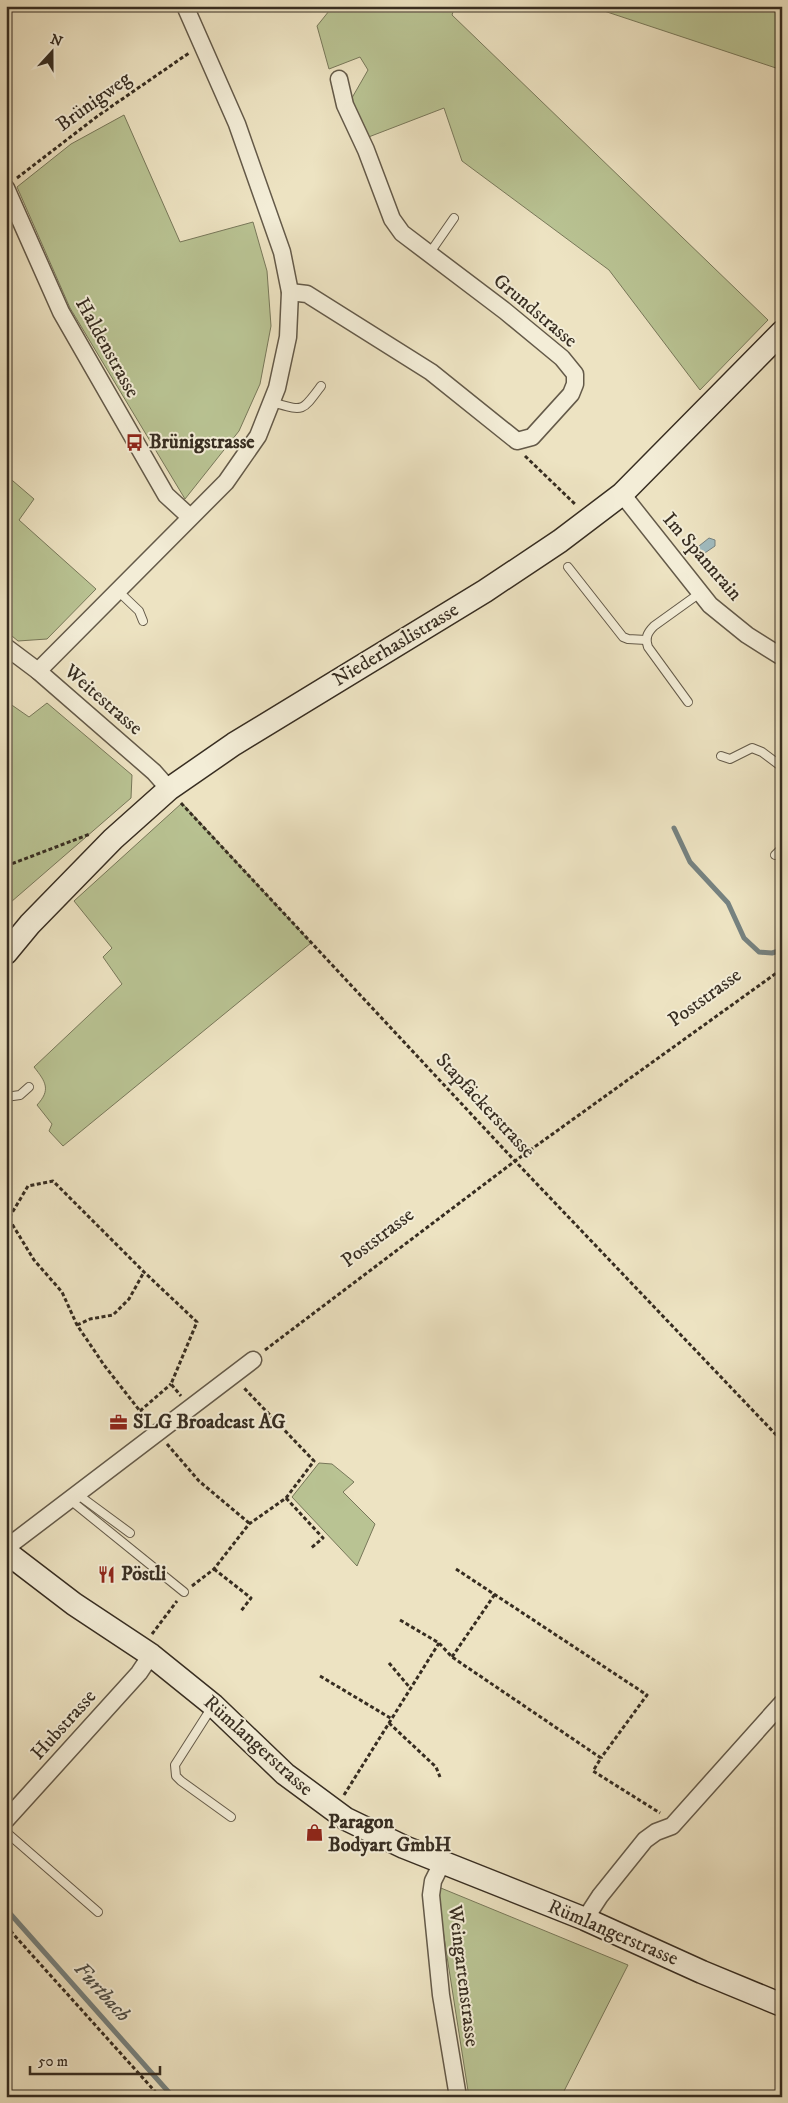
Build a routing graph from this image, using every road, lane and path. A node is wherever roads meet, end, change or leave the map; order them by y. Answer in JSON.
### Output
{"nodes":[{"id":1,"x":185,"y":6,"type":"edge"},
{"id":2,"x":203,"y":46,"type":"junction"},
{"id":3,"x":339,"y":79,"type":"dead end"},
{"id":4,"x":9,"y":185,"type":"edge"},
{"id":5,"x":454,"y":218,"type":"dead end"},
{"id":6,"x":429,"y":254,"type":"junction"},
{"id":7,"x":290,"y":292,"type":"junction"},
{"id":8,"x":782,"y":332,"type":"edge"},
{"id":9,"x":322,"y":386,"type":"dead end"},
{"id":10,"x":271,"y":402,"type":"junction"},
{"id":11,"x":517,"y":441,"type":"junction"},
{"id":12,"x":622,"y":494,"type":"junction"},
{"id":13,"x":190,"y":517,"type":"junction"},
{"id":14,"x":588,"y":521,"type":"junction"},
{"id":15,"x":568,"y":567,"type":"dead end"},
{"id":16,"x":118,"y":591,"type":"junction"},
{"id":17,"x":700,"y":593,"type":"junction"},
{"id":18,"x":143,"y":621,"type":"dead end"},
{"id":19,"x":646,"y":640,"type":"junction"},
{"id":20,"x":6,"y":647,"type":"edge"},
{"id":21,"x":782,"y":658,"type":"edge"},
{"id":22,"x":38,"y":671,"type":"junction"},
{"id":23,"x":688,"y":702,"type":"dead end"},
{"id":24,"x":721,"y":756,"type":"dead end"},
{"id":25,"x":782,"y":767,"type":"edge"},
{"id":26,"x":169,"y":789,"type":"junction"},
{"id":27,"x":113,"y":839,"type":"junction"},
{"id":28,"x":782,"y":848,"type":"edge"},
{"id":29,"x":775,"y":855,"type":"dead end"},
{"id":30,"x":6,"y":866,"type":"edge"},
{"id":31,"x":6,"y":953,"type":"edge"},
{"id":32,"x":782,"y":969,"type":"edge"},
{"id":33,"x":29,"y":1087,"type":"dead end"},
{"id":34,"x":6,"y":1097,"type":"edge"},
{"id":35,"x":515,"y":1160,"type":"junction"},
{"id":36,"x":9,"y":1218,"type":"junction"},
{"id":37,"x":6,"y":1224,"type":"edge"},
{"id":38,"x":144,"y":1272,"type":"junction"},
{"id":39,"x":77,"y":1325,"type":"junction"},
{"id":40,"x":253,"y":1360,"type":"joint"},
{"id":41,"x":234,"y":1374,"type":"junction"},
{"id":42,"x":171,"y":1384,"type":"junction"},
{"id":43,"x":190,"y":1408,"type":"junction"},
{"id":44,"x":140,"y":1411,"type":"junction"},
{"id":45,"x":157,"y":1434,"type":"junction"},
{"id":46,"x":782,"y":1441,"type":"edge"},
{"id":47,"x":72,"y":1496,"type":"junction"},
{"id":48,"x":286,"y":1498,"type":"junction"},
{"id":49,"x":249,"y":1523,"type":"junction"},
{"id":50,"x":130,"y":1533,"type":"dead end"},
{"id":51,"x":6,"y":1548,"type":"edge"},
{"id":52,"x":311,"y":1548,"type":"dead end"},
{"id":53,"x":6,"y":1552,"type":"edge"},
{"id":54,"x":214,"y":1569,"type":"junction"},
{"id":55,"x":456,"y":1569,"type":"dead end"},
{"id":56,"x":184,"y":1592,"type":"junction"},
{"id":57,"x":495,"y":1594,"type":"junction"},
{"id":58,"x":241,"y":1611,"type":"dead end"},
{"id":59,"x":400,"y":1620,"type":"dead end"},
{"id":60,"x":439,"y":1643,"type":"junction"},
{"id":61,"x":149,"y":1648,"type":"junction"},
{"id":62,"x":452,"y":1658,"type":"junction"},
{"id":63,"x":389,"y":1664,"type":"dead end"},
{"id":64,"x":320,"y":1676,"type":"dead end"},
{"id":65,"x":411,"y":1688,"type":"junction"},
{"id":66,"x":782,"y":1703,"type":"edge"},
{"id":67,"x":213,"y":1705,"type":"junction"},
{"id":68,"x":392,"y":1719,"type":"junction"},
{"id":69,"x":389,"y":1723,"type":"junction"},
{"id":70,"x":602,"y":1758,"type":"junction"},
{"id":71,"x":440,"y":1777,"type":"dead end"},
{"id":72,"x":340,"y":1802,"type":"dead end"},
{"id":73,"x":231,"y":1817,"type":"dead end"},
{"id":74,"x":6,"y":1820,"type":"edge"},
{"id":75,"x":672,"y":1826,"type":"junction"},
{"id":76,"x":6,"y":1832,"type":"edge"},
{"id":77,"x":442,"y":1863,"type":"junction"},
{"id":78,"x":98,"y":1912,"type":"dead end"},
{"id":79,"x":585,"y":1919,"type":"junction"},
{"id":80,"x":6,"y":1926,"type":"edge"},
{"id":81,"x":782,"y":2004,"type":"edge"},
{"id":82,"x":160,"y":2097,"type":"edge"},
{"id":83,"x":458,"y":2097,"type":"edge"}],
"edges":[{"from":1,"to":2,"type":"street"},
{"from":2,"to":4,"type":"path","name":"Brünigweg"},
{"from":2,"to":7,"type":"street"},
{"from":3,"to":6,"type":"street","name":"Grundstrasse"},
{"from":4,"to":13,"type":"street","name":"Haldenstrasse"},
{"from":5,"to":6,"type":"lane"},
{"from":6,"to":11,"type":"street","name":"Grundstrasse"},
{"from":7,"to":10,"type":"street"},
{"from":7,"to":11,"type":"street"},
{"from":8,"to":12,"type":"street","name":"Niederhaslistrasse"},
{"from":9,"to":10,"type":"lane"},
{"from":10,"to":13,"type":"street"},
{"from":11,"to":14,"type":"path"},
{"from":12,"to":14,"type":"street","name":"Niederhaslistrasse"},
{"from":12,"to":17,"type":"street","name":"Im Spannrain"},
{"from":13,"to":16,"type":"street"},
{"from":14,"to":26,"type":"street","name":"Niederhaslistrasse"},
{"from":15,"to":19,"type":"lane"},
{"from":16,"to":18,"type":"lane"},
{"from":16,"to":22,"type":"street"},
{"from":17,"to":19,"type":"lane"},
{"from":17,"to":21,"type":"street","name":"Im Spannrain"},
{"from":19,"to":23,"type":"lane"},
{"from":20,"to":22,"type":"street","name":"Weitestrasse"},
{"from":22,"to":26,"type":"street","name":"Weitestrasse"},
{"from":24,"to":25,"type":"lane"},
{"from":26,"to":27,"type":"street","name":"Niederhaslistrasse"},
{"from":26,"to":35,"type":"path","name":"Stapfäckerstrasse"},
{"from":27,"to":30,"type":"path"},
{"from":27,"to":31,"type":"street","name":"Niederhaslistrasse"},
{"from":28,"to":29,"type":"lane"},
{"from":32,"to":35,"type":"path","name":"Poststrasse"},
{"from":33,"to":34,"type":"lane"},
{"from":35,"to":40,"type":"path","name":"Poststrasse"},
{"from":35,"to":46,"type":"path","name":"Stapfäckerstrasse"},
{"from":36,"to":37,"type":"path"},
{"from":36,"to":38,"type":"path"},
{"from":36,"to":39,"type":"path"},
{"from":38,"to":39,"type":"path"},
{"from":38,"to":42,"type":"path"},
{"from":39,"to":44,"type":"path"},
{"from":40,"to":41,"type":"street"},
{"from":41,"to":43,"type":"street"},
{"from":41,"to":48,"type":"path"},
{"from":42,"to":43,"type":"path"},
{"from":42,"to":44,"type":"path"},
{"from":43,"to":45,"type":"street"},
{"from":44,"to":45,"type":"path"},
{"from":45,"to":47,"type":"street"},
{"from":45,"to":49,"type":"path"},
{"from":47,"to":50,"type":"lane"},
{"from":47,"to":51,"type":"street"},
{"from":47,"to":56,"type":"lane"},
{"from":48,"to":49,"type":"path"},
{"from":48,"to":52,"type":"path"},
{"from":49,"to":54,"type":"path"},
{"from":53,"to":61,"type":"street","name":"Rümlangerstrasse"},
{"from":54,"to":56,"type":"path"},
{"from":54,"to":58,"type":"path"},
{"from":55,"to":57,"type":"path"},
{"from":56,"to":61,"type":"path"},
{"from":57,"to":62,"type":"path"},
{"from":57,"to":70,"type":"path"},
{"from":59,"to":60,"type":"path"},
{"from":60,"to":62,"type":"path"},
{"from":60,"to":65,"type":"path"},
{"from":61,"to":67,"type":"street","name":"Rümlangerstrasse"},
{"from":61,"to":74,"type":"street","name":"Hubstrasse"},
{"from":62,"to":70,"type":"path"},
{"from":63,"to":65,"type":"path"},
{"from":64,"to":68,"type":"path"},
{"from":65,"to":68,"type":"path"},
{"from":66,"to":75,"type":"street"},
{"from":67,"to":73,"type":"lane"},
{"from":67,"to":77,"type":"street","name":"Rümlangerstrasse"},
{"from":68,"to":69,"type":"path"},
{"from":69,"to":71,"type":"path"},
{"from":69,"to":72,"type":"path"},
{"from":70,"to":75,"type":"path"},
{"from":75,"to":79,"type":"street"},
{"from":76,"to":78,"type":"lane"},
{"from":77,"to":79,"type":"street","name":"Rümlangerstrasse"},
{"from":77,"to":83,"type":"street","name":"Weingartenstrasse"},
{"from":79,"to":81,"type":"street","name":"Rümlangerstrasse"},
{"from":80,"to":82,"type":"path"}]}
